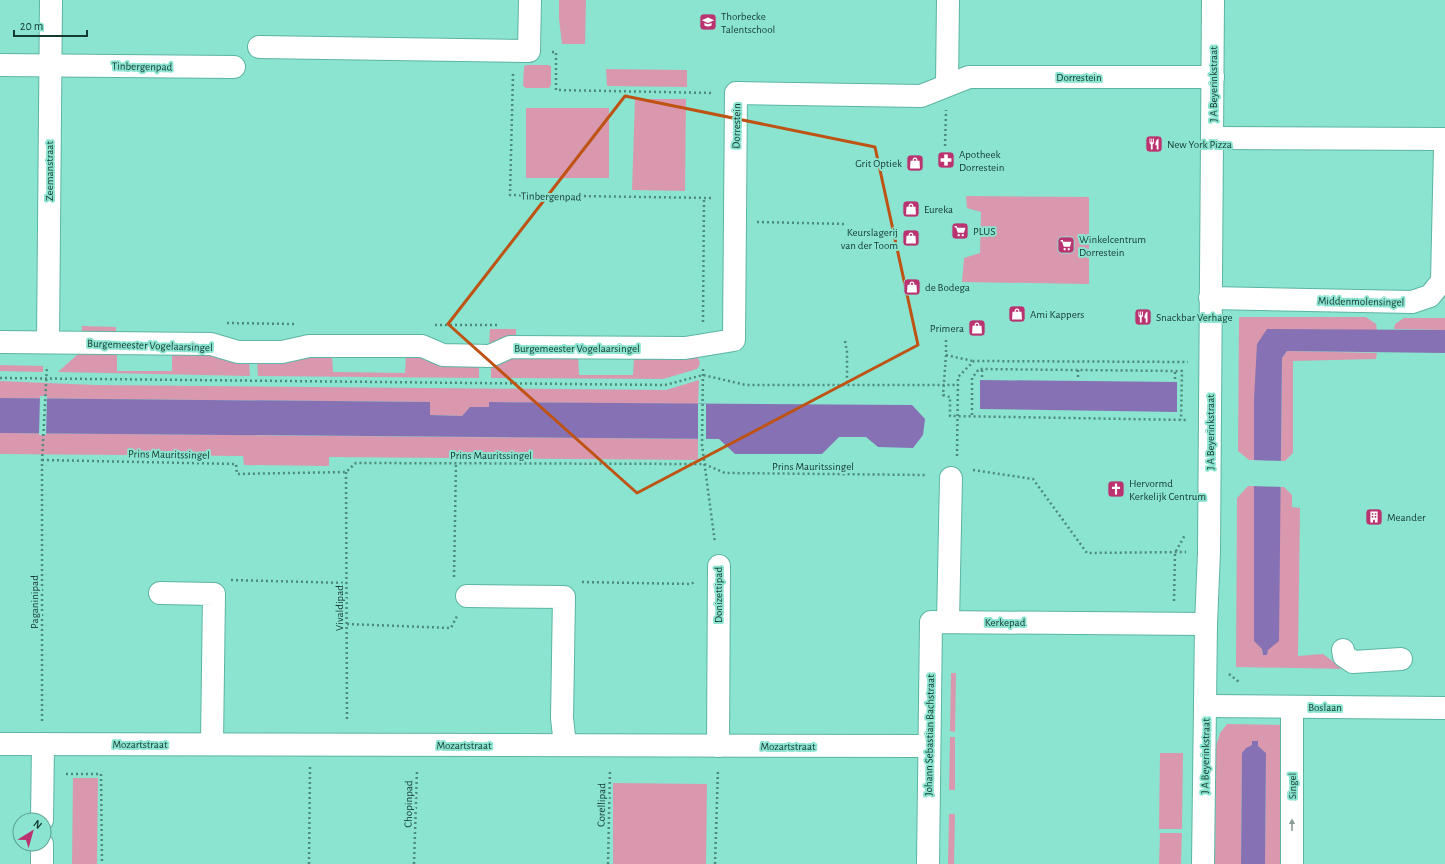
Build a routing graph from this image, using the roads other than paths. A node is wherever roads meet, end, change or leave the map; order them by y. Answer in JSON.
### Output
{"nodes":[{"id":1,"x":51,"y":0,"type":"edge"},
{"id":2,"x":530,"y":0,"type":"edge"},
{"id":3,"x":948,"y":0,"type":"edge"},
{"id":4,"x":1213,"y":0,"type":"edge"},
{"id":5,"x":259,"y":47,"type":"dead end"},
{"id":6,"x":0,"y":64,"type":"edge"},
{"id":7,"x":50,"y":65,"type":"junction"},
{"id":8,"x":234,"y":67,"type":"dead end"},
{"id":9,"x":1213,"y":77,"type":"junction"},
{"id":10,"x":947,"y":85,"type":"junction"},
{"id":11,"x":1213,"y":138,"type":"junction"},
{"id":12,"x":1445,"y":139,"type":"edge"},
{"id":13,"x":1445,"y":148,"type":"edge"},
{"id":14,"x":1210,"y":298,"type":"junction"},
{"id":15,"x":0,"y":342,"type":"edge"},
{"id":16,"x":48,"y":342,"type":"junction"},
{"id":17,"x":703,"y":345,"type":"joint"},
{"id":18,"x":954,"y":471,"type":"road end"},
{"id":19,"x":719,"y":566,"type":"road end"},
{"id":20,"x":160,"y":593,"type":"dead end"},
{"id":21,"x":467,"y":596,"type":"road end"},
{"id":22,"x":948,"y":622,"type":"junction"},
{"id":23,"x":1206,"y":624,"type":"junction"},
{"id":24,"x":1344,"y":650,"type":"dead end"},
{"id":25,"x":1401,"y":659,"type":"dead end"},
{"id":26,"x":1205,"y":706,"type":"junction"},
{"id":27,"x":1292,"y":707,"type":"junction"},
{"id":28,"x":1445,"y":708,"type":"edge"},
{"id":29,"x":0,"y":744,"type":"edge"},
{"id":30,"x":42,"y":744,"type":"junction"},
{"id":31,"x":212,"y":744,"type":"junction"},
{"id":32,"x":565,"y":745,"type":"junction"},
{"id":33,"x":718,"y":746,"type":"junction"},
{"id":34,"x":928,"y":746,"type":"junction"},
{"id":35,"x":42,"y":812,"type":"edge"},
{"id":36,"x":42,"y":852,"type":"edge"},
{"id":37,"x":42,"y":864,"type":"edge"},
{"id":38,"x":928,"y":864,"type":"edge"},
{"id":39,"x":1203,"y":864,"type":"edge"},
{"id":40,"x":1292,"y":864,"type":"edge"}],
"edges":[{"from":1,"to":7,"type":"street","name":"Zeemanstraat"},
{"from":2,"to":5,"type":"street"},
{"from":3,"to":10,"type":"street"},
{"from":4,"to":9,"type":"street","name":"J A Beyerinkstraat"},
{"from":6,"to":7,"type":"street","name":"Tinbergenpad"},
{"from":7,"to":8,"type":"street","name":"Tinbergenpad"},
{"from":7,"to":16,"type":"street","name":"Zeemanstraat"},
{"from":9,"to":10,"type":"street","name":"Dorrestein"},
{"from":9,"to":11,"type":"street","name":"J A Beyerinkstraat"},
{"from":10,"to":17,"type":"street","name":"Dorrestein"},
{"from":11,"to":12,"type":"street"},
{"from":11,"to":14,"type":"street","name":"J A Beyerinkstraat"},
{"from":13,"to":14,"type":"street","name":"Middenmolensingel"},
{"from":14,"to":23,"type":"street","name":"J A Beyerinkstraat"},
{"from":15,"to":16,"type":"street","name":"Burgemeester Vogelaarsingel"},
{"from":16,"to":17,"type":"street","name":"Burgemeester Vogelaarsingel"},
{"from":18,"to":22,"type":"street"},
{"from":19,"to":33,"type":"street","name":"Donizettipad"},
{"from":20,"to":31,"type":"street"},
{"from":21,"to":32,"type":"street"},
{"from":22,"to":23,"type":"street","name":"Kerkepad"},
{"from":22,"to":34,"type":"street","name":"Johann Sebastian Bachstraat"},
{"from":23,"to":26,"type":"street","name":"J A Beyerinkstraat"},
{"from":24,"to":25,"type":"street"},
{"from":26,"to":27,"type":"street","name":"Boslaan"},
{"from":26,"to":39,"type":"street","name":"J A Beyerinkstraat"},
{"from":27,"to":28,"type":"street","name":"Boslaan"},
{"from":40,"to":27,"type":"street","name":"Singel","one_way":true},
{"from":29,"to":30,"type":"street","name":"Mozartstraat"},
{"from":30,"to":31,"type":"street","name":"Mozartstraat"},
{"from":30,"to":35,"type":"street"},
{"from":31,"to":32,"type":"street","name":"Mozartstraat"},
{"from":32,"to":33,"type":"street","name":"Mozartstraat"},
{"from":33,"to":34,"type":"street","name":"Mozartstraat"},
{"from":34,"to":38,"type":"street","name":"Johann Sebastian Bachstraat"},
{"from":36,"to":37,"type":"street"}]}
